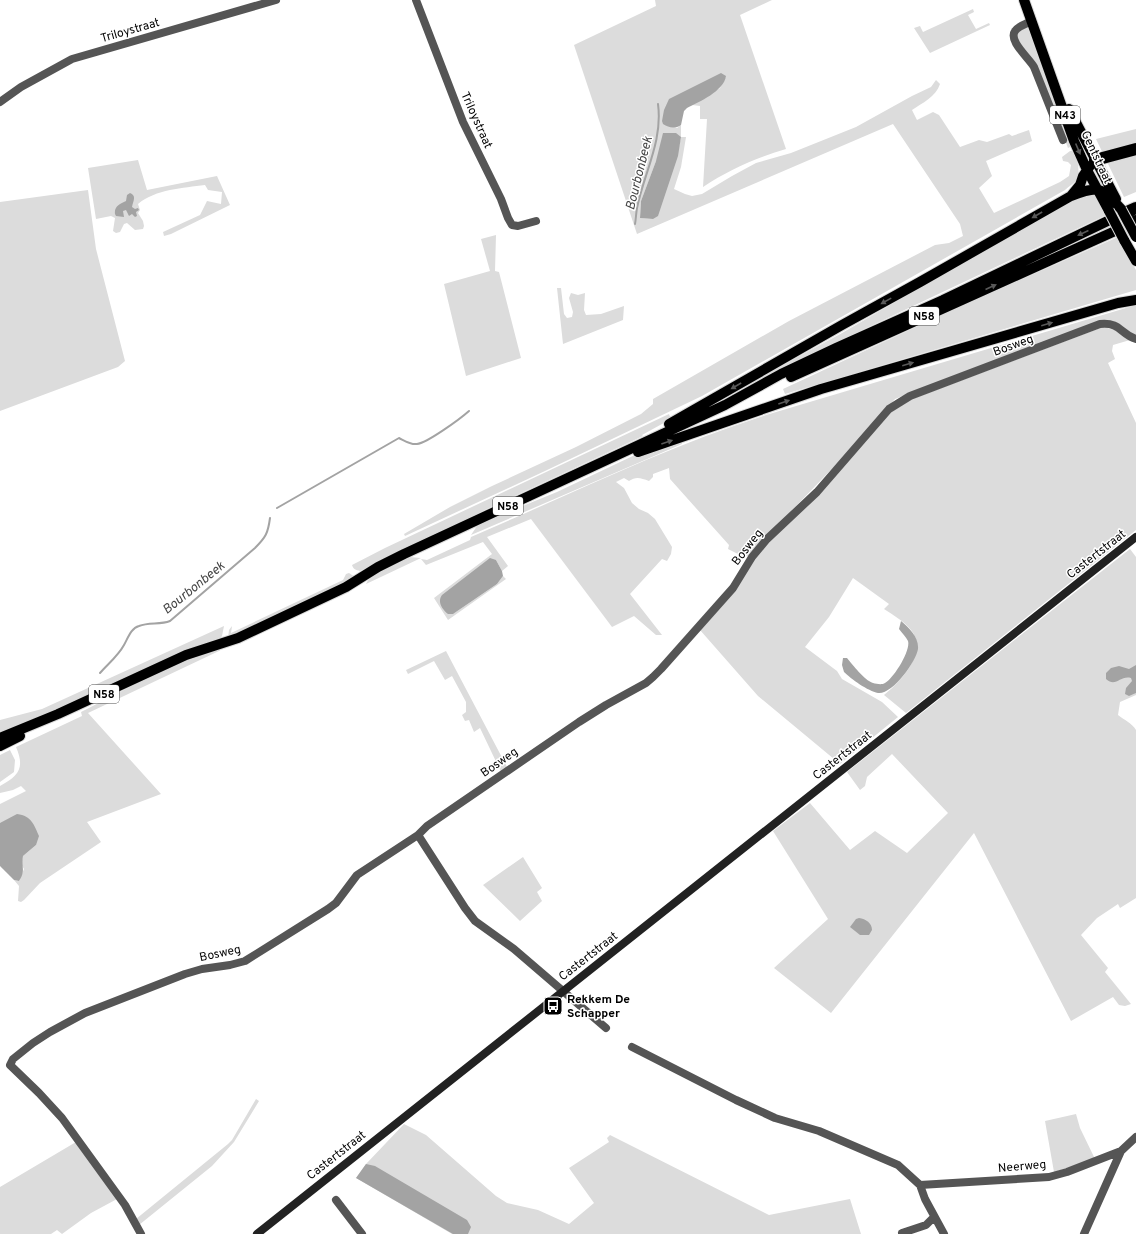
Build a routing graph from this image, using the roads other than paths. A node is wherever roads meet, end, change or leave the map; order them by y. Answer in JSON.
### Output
{"nodes":[{"id":1,"x":276,"y":0,"type":"edge"},
{"id":2,"x":416,"y":0,"type":"edge"},
{"id":3,"x":1024,"y":0,"type":"edge"},
{"id":4,"x":1032,"y":21,"type":"junction"},
{"id":5,"x":1046,"y":60,"type":"junction"},
{"id":6,"x":0,"y":102,"type":"edge"},
{"id":7,"x":1063,"y":140,"type":"dead end"},
{"id":8,"x":1136,"y":149,"type":"edge"},
{"id":9,"x":1094,"y":160,"type":"junction"},
{"id":10,"x":1087,"y":170,"type":"junction"},
{"id":11,"x":1104,"y":192,"type":"junction"},
{"id":12,"x":1071,"y":196,"type":"junction"},
{"id":13,"x":1136,"y":208,"type":"edge"},
{"id":14,"x":1121,"y":218,"type":"junction"},
{"id":15,"x":536,"y":221,"type":"dead end"},
{"id":16,"x":1136,"y":222,"type":"edge"},
{"id":17,"x":1136,"y":237,"type":"edge"},
{"id":18,"x":1135,"y":255,"type":"edge"},
{"id":19,"x":1136,"y":295,"type":"edge"},
{"id":20,"x":1136,"y":300,"type":"edge"},
{"id":21,"x":1118,"y":303,"type":"junction"},
{"id":22,"x":1136,"y":339,"type":"edge"},
{"id":23,"x":603,"y":462,"type":"junction"},
{"id":24,"x":1136,"y":537,"type":"edge"},
{"id":25,"x":58,"y":714,"type":"junction"},
{"id":26,"x":0,"y":738,"type":"edge"},
{"id":27,"x":0,"y":746,"type":"edge"},
{"id":28,"x":418,"y":835,"type":"junction"},
{"id":29,"x":563,"y":991,"type":"junction"},
{"id":30,"x":606,"y":1028,"type":"dead end"},
{"id":31,"x":632,"y":1047,"type":"dead end"},
{"id":32,"x":1136,"y":1137,"type":"edge"},
{"id":33,"x":1121,"y":1151,"type":"junction"},
{"id":34,"x":920,"y":1185,"type":"junction"},
{"id":35,"x":336,"y":1200,"type":"dead end"},
{"id":36,"x":934,"y":1217,"type":"junction"},
{"id":37,"x":360,"y":1233,"type":"edge"},
{"id":38,"x":902,"y":1233,"type":"edge"},
{"id":39,"x":141,"y":1234,"type":"edge"},
{"id":40,"x":257,"y":1234,"type":"edge"},
{"id":41,"x":944,"y":1234,"type":"edge"},
{"id":42,"x":1084,"y":1234,"type":"edge"}],
"edges":[{"from":1,"to":6,"type":"street","name":"Triloystraat"},
{"from":2,"to":15,"type":"street","name":"Triloystraat"},
{"from":3,"to":4,"type":"main road","number":"N43"},
{"from":4,"to":5,"type":"main road","number":"N43"},
{"from":4,"to":7,"type":"street","name":"Gentstraat"},
{"from":5,"to":9,"type":"main road","number":"N43"},
{"from":5,"to":10,"type":"main road","name":"Gentstraat","number":"N43","one_way":true},
{"from":8,"to":9,"type":"highway"},
{"from":9,"to":10,"type":"main road","number":"N58"},
{"from":9,"to":11,"type":"main road","number":"N43"},
{"from":10,"to":11,"type":"main road","name":"Gentstraat","number":"N43"},
{"from":10,"to":12,"type":"main road","number":"N58"},
{"from":11,"to":12,"type":"main road"},
{"from":11,"to":14,"type":"main road","number":"N43"},
{"from":11,"to":18,"type":"main road","name":"Gentstraat","number":"N43","bridge":true},
{"from":12,"to":23,"type":"main road","number":"N58","one_way":true},
{"from":13,"to":14,"type":"highway","number":"N58"},
{"from":14,"to":16,"type":"highway","number":"N58"},
{"from":14,"to":17,"type":"main road","number":"N43","bridge":true},
{"from":14,"to":23,"type":"main road","number":"N58"},
{"from":19,"to":21,"type":"main road","number":"N58"},
{"from":20,"to":21,"type":"main road"},
{"from":23,"to":21,"type":"main road","number":"N58","one_way":true},
{"from":22,"to":28,"type":"street","name":"Bosweg"},
{"from":23,"to":25,"type":"main road","number":"N58"},
{"from":24,"to":29,"type":"main road","name":"Castertstraat"},
{"from":25,"to":26,"type":"main road","number":"N58"},
{"from":25,"to":27,"type":"main road","number":"N58"},
{"from":28,"to":29,"type":"street","name":"Castertstraat"},
{"from":28,"to":39,"type":"street","name":"Bosweg"},
{"from":29,"to":30,"type":"street","name":"Castertstraat"},
{"from":29,"to":40,"type":"main road","name":"Castertstraat"},
{"from":31,"to":34,"type":"street"},
{"from":32,"to":33,"type":"street","name":"Neerweg"},
{"from":33,"to":34,"type":"street","name":"Neerweg"},
{"from":33,"to":42,"type":"street","name":"Neerweg"},
{"from":34,"to":36,"type":"street"},
{"from":35,"to":37,"type":"street"},
{"from":36,"to":38,"type":"street"},
{"from":36,"to":41,"type":"street"}]}
